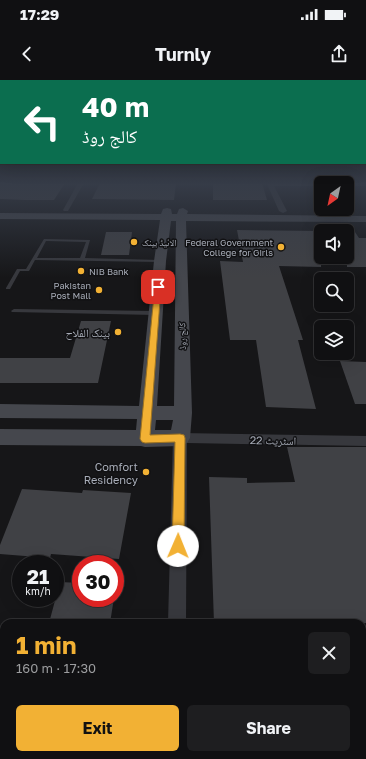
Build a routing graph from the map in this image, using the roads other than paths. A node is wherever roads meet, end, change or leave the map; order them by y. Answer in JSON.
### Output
{"nodes":[{"id":1,"x":174,"y":214,"type":"joint"},
{"id":2,"x":28,"y":215,"type":"edge"},
{"id":3,"x":200,"y":215,"type":"edge"},
{"id":4,"x":0,"y":216,"type":"edge"},
{"id":5,"x":366,"y":219,"type":"edge"},
{"id":6,"x":34,"y":259,"type":"junction"},
{"id":7,"x":82,"y":260,"type":"junction"},
{"id":8,"x":160,"y":261,"type":"junction"},
{"id":9,"x":8,"y":288,"type":"dead end"},
{"id":10,"x":14,"y":311,"type":"dead end"},
{"id":11,"x":155,"y":313,"type":"junction"},
{"id":12,"x":0,"y":411,"type":"edge"},
{"id":13,"x":146,"y":413,"type":"junction"},
{"id":14,"x":183,"y":413,"type":"junction"},
{"id":15,"x":0,"y":437,"type":"edge"},
{"id":16,"x":180,"y":438,"type":"junction"},
{"id":17,"x":145,"y":439,"type":"junction"},
{"id":18,"x":366,"y":441,"type":"edge"},
{"id":19,"x":177,"y":619,"type":"edge"}],
"edges":[{"from":1,"to":8,"type":"street"},
{"from":1,"to":14,"type":"street","name":"کالج روڈ"},
{"from":2,"to":4,"type":"street"},
{"from":3,"to":5,"type":"street"},
{"from":6,"to":7,"type":"lane"},
{"from":6,"to":7,"type":"lane"},
{"from":6,"to":9,"type":"lane"},
{"from":7,"to":8,"type":"lane"},
{"from":8,"to":11,"type":"street"},
{"from":10,"to":11,"type":"lane"},
{"from":11,"to":13,"type":"street"},
{"from":12,"to":13,"type":"street"},
{"from":13,"to":14,"type":"street"},
{"from":13,"to":17,"type":"street"},
{"from":14,"to":16,"type":"street","name":"کالج روڈ"},
{"from":15,"to":17,"type":"street"},
{"from":16,"to":17,"type":"street"},
{"from":16,"to":18,"type":"street","name":"اسٹریٹ 22"},
{"from":16,"to":19,"type":"street"}]}
